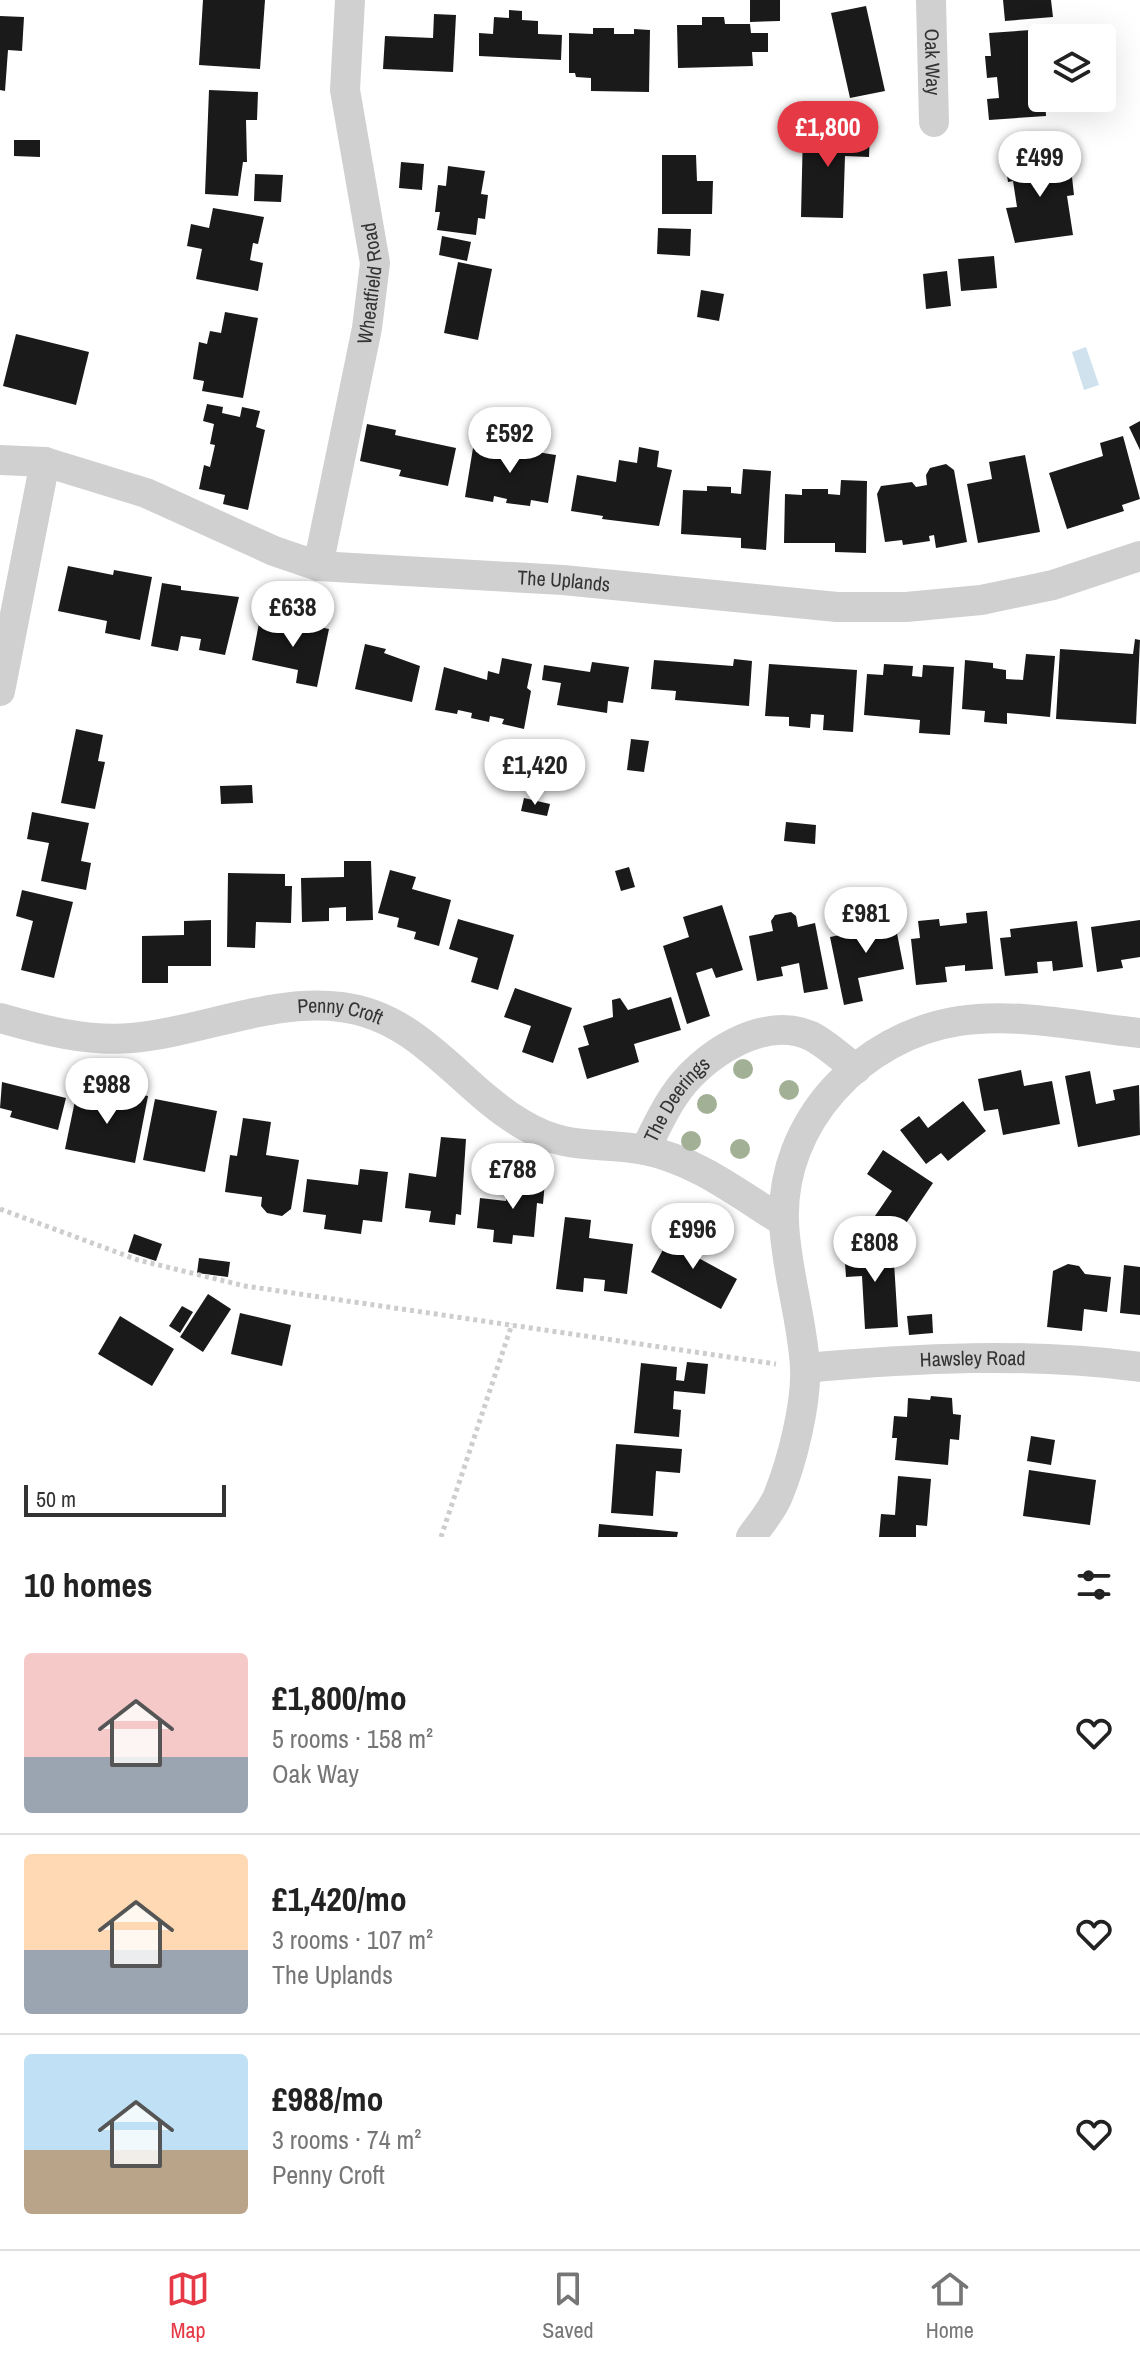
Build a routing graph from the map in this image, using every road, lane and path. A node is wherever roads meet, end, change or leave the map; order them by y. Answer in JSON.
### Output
{"nodes":[{"id":1,"x":350,"y":0,"type":"edge"},
{"id":2,"x":931,"y":0,"type":"edge"},
{"id":3,"x":934,"y":122,"type":"dead end"},
{"id":4,"x":0,"y":460,"type":"edge"},
{"id":5,"x":45,"y":462,"type":"junction"},
{"id":6,"x":1140,"y":556,"type":"edge"},
{"id":7,"x":318,"y":566,"type":"junction"},
{"id":8,"x":0,"y":691,"type":"edge"},
{"id":9,"x":0,"y":1018,"type":"edge"},
{"id":10,"x":1140,"y":1033,"type":"edge"},
{"id":11,"x":856,"y":1069,"type":"junction"},
{"id":12,"x":645,"y":1150,"type":"junction"},
{"id":13,"x":0,"y":1209,"type":"edge"},
{"id":14,"x":784,"y":1222,"type":"junction"},
{"id":15,"x":512,"y":1324,"type":"junction"},
{"id":16,"x":1140,"y":1367,"type":"edge"},
{"id":17,"x":805,"y":1368,"type":"junction"},
{"id":18,"x":441,"y":1537,"type":"edge"},
{"id":19,"x":751,"y":1537,"type":"edge"}],
"edges":[{"from":1,"to":7,"type":"street","name":"Wheatfield Road"},
{"from":2,"to":3,"type":"street","name":"Oak Way"},
{"from":4,"to":5,"type":"street","name":"The Uplands"},
{"from":5,"to":7,"type":"street","name":"The Uplands"},
{"from":5,"to":8,"type":"street"},
{"from":6,"to":7,"type":"street","name":"The Uplands"},
{"from":9,"to":12,"type":"street","name":"Penny Croft"},
{"from":10,"to":11,"type":"street"},
{"from":11,"to":12,"type":"street","name":"The Deerings"},
{"from":11,"to":14,"type":"street"},
{"from":12,"to":14,"type":"street","name":"The Deerings"},
{"from":13,"to":15,"type":"path"},
{"from":14,"to":17,"type":"street"},
{"from":15,"to":17,"type":"path"},
{"from":15,"to":18,"type":"path"},
{"from":16,"to":17,"type":"street","name":"Hawsley Road"},
{"from":17,"to":19,"type":"street"}]}
